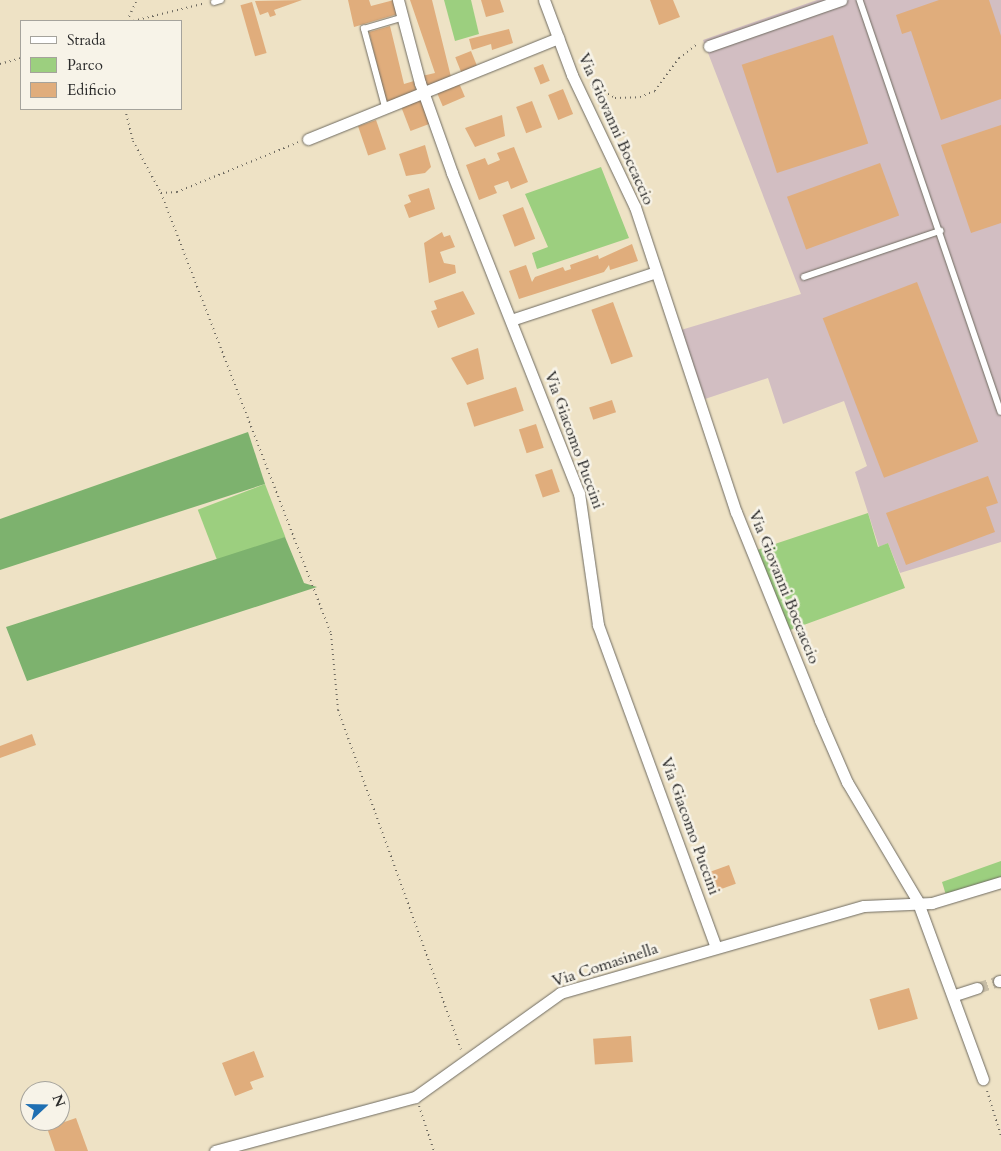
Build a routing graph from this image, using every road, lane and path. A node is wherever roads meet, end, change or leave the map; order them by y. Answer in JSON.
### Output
{"nodes":[{"id":1,"x":137,"y":0,"type":"edge"},
{"id":2,"x":221,"y":0,"type":"edge"},
{"id":3,"x":398,"y":0,"type":"edge"},
{"id":4,"x":544,"y":0,"type":"edge"},
{"id":5,"x":841,"y":0,"type":"edge"},
{"id":6,"x":860,"y":0,"type":"edge"},
{"id":7,"x":214,"y":2,"type":"joint"},
{"id":8,"x":404,"y":17,"type":"junction"},
{"id":9,"x":127,"y":20,"type":"edge"},
{"id":10,"x":137,"y":20,"type":"edge"},
{"id":11,"x":558,"y":38,"type":"junction"},
{"id":12,"x":712,"y":45,"type":"joint"},
{"id":13,"x":20,"y":58,"type":"edge"},
{"id":14,"x":0,"y":64,"type":"edge"},
{"id":15,"x":572,"y":75,"type":"junction"},
{"id":16,"x":426,"y":93,"type":"junction"},
{"id":17,"x":385,"y":108,"type":"junction"},
{"id":18,"x":125,"y":110,"type":"edge"},
{"id":19,"x":308,"y":139,"type":"joint"},
{"id":20,"x":161,"y":192,"type":"junction"},
{"id":21,"x":940,"y":231,"type":"junction"},
{"id":22,"x":656,"y":272,"type":"junction"},
{"id":23,"x":804,"y":277,"type":"dead end"},
{"id":24,"x":511,"y":320,"type":"junction"},
{"id":25,"x":1001,"y":411,"type":"edge"},
{"id":26,"x":1001,"y":882,"type":"edge"},
{"id":27,"x":917,"y":900,"type":"junction"},
{"id":28,"x":716,"y":947,"type":"junction"},
{"id":29,"x":977,"y":988,"type":"tunnel mouth"},
{"id":30,"x":955,"y":996,"type":"junction"},
{"id":31,"x":465,"y":1059,"type":"junction"},
{"id":32,"x":983,"y":1079,"type":"joint"},
{"id":33,"x":415,"y":1097,"type":"junction"},
{"id":34,"x":1001,"y":1136,"type":"edge"},
{"id":35,"x":215,"y":1151,"type":"edge"},
{"id":36,"x":434,"y":1151,"type":"edge"}],
"edges":[{"from":1,"to":9,"type":"path"},
{"from":2,"to":7,"type":"lane"},
{"from":3,"to":8,"type":"street","name":"Via Giacomo Puccini"},
{"from":4,"to":11,"type":"street","name":"Via Giovanni Boccaccio"},
{"from":5,"to":12,"type":"street"},
{"from":6,"to":21,"type":"lane"},
{"from":7,"to":10,"type":"path"},
{"from":8,"to":16,"type":"street","name":"Via Giacomo Puccini"},
{"from":8,"to":17,"type":"lane"},
{"from":11,"to":15,"type":"street","name":"Via Giovanni Boccaccio"},
{"from":11,"to":16,"type":"street"},
{"from":12,"to":15,"type":"path"},
{"from":13,"to":14,"type":"path"},
{"from":15,"to":22,"type":"street","name":"Via Giovanni Boccaccio"},
{"from":16,"to":17,"type":"street"},
{"from":16,"to":24,"type":"street","name":"Via Giacomo Puccini"},
{"from":17,"to":19,"type":"street"},
{"from":18,"to":20,"type":"path"},
{"from":19,"to":20,"type":"path"},
{"from":20,"to":31,"type":"path"},
{"from":21,"to":23,"type":"lane"},
{"from":21,"to":25,"type":"lane"},
{"from":22,"to":24,"type":"street"},
{"from":22,"to":27,"type":"street","name":"Via Giovanni Boccaccio"},
{"from":24,"to":28,"type":"street","name":"Via Giacomo Puccini"},
{"from":26,"to":27,"type":"street","name":"Via Comasinella"},
{"from":27,"to":28,"type":"street","name":"Via Comasinella"},
{"from":27,"to":30,"type":"street","name":"Via Giovanni Boccaccio"},
{"from":28,"to":31,"type":"street","name":"Via Comasinella"},
{"from":29,"to":30,"type":"street"},
{"from":30,"to":32,"type":"street","name":"Via Giovanni Boccaccio"},
{"from":31,"to":33,"type":"street","name":"Via Comasinella"},
{"from":32,"to":34,"type":"path"},
{"from":33,"to":35,"type":"street","name":"Via Comasinella"},
{"from":33,"to":36,"type":"path"}]}
